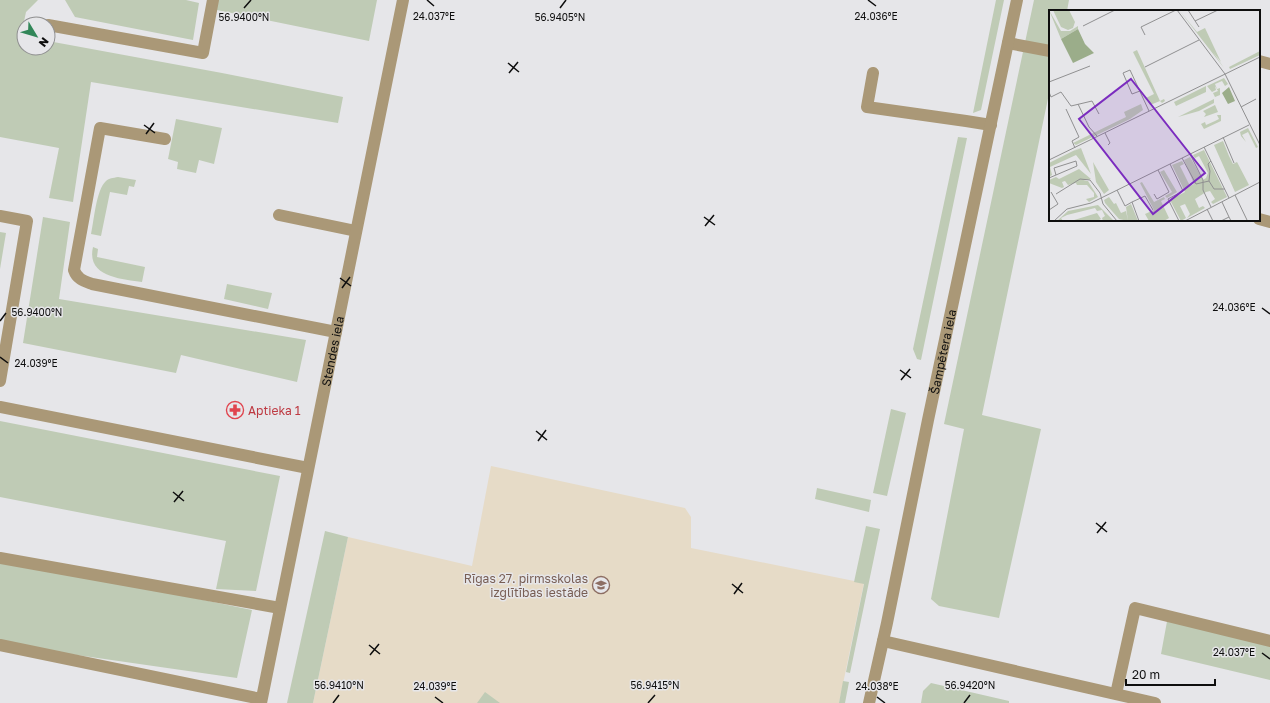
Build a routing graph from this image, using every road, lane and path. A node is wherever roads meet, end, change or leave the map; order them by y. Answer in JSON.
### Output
{"nodes":[{"id":1,"x":214,"y":0,"type":"edge"},
{"id":2,"x":403,"y":0,"type":"edge"},
{"id":3,"x":1017,"y":0,"type":"edge"},
{"id":4,"x":56,"y":26,"type":"edge"},
{"id":5,"x":1008,"y":43,"type":"junction"},
{"id":6,"x":1049,"y":51,"type":"edge"},
{"id":7,"x":1260,"y":61,"type":"edge"},
{"id":8,"x":1270,"y":64,"type":"edge"},
{"id":9,"x":873,"y":73,"type":"dead end"},
{"id":10,"x":991,"y":125,"type":"junction"},
{"id":11,"x":165,"y":139,"type":"dead end"},
{"id":12,"x":279,"y":215,"type":"dead end"},
{"id":13,"x":0,"y":216,"type":"edge"},
{"id":14,"x":1260,"y":219,"type":"edge"},
{"id":15,"x":1270,"y":222,"type":"edge"},
{"id":16,"x":356,"y":231,"type":"junction"},
{"id":17,"x":336,"y":332,"type":"junction"},
{"id":18,"x":0,"y":381,"type":"edge"},
{"id":19,"x":0,"y":407,"type":"edge"},
{"id":20,"x":308,"y":468,"type":"junction"},
{"id":21,"x":0,"y":558,"type":"edge"},
{"id":22,"x":280,"y":608,"type":"junction"},
{"id":23,"x":883,"y":641,"type":"junction"},
{"id":24,"x":1270,"y":642,"type":"edge"},
{"id":25,"x":0,"y":645,"type":"edge"},
{"id":26,"x":1116,"y":694,"type":"junction"},
{"id":27,"x":261,"y":701,"type":"edge"},
{"id":28,"x":869,"y":703,"type":"edge"},
{"id":29,"x":1155,"y":703,"type":"edge"}],
"edges":[{"from":1,"to":4,"type":"street"},
{"from":2,"to":16,"type":"street","name":"Stendes iela"},
{"from":3,"to":5,"type":"street","name":"Šampētera iela"},
{"from":5,"to":6,"type":"street"},
{"from":5,"to":10,"type":"street","name":"Šampētera iela"},
{"from":7,"to":8,"type":"street"},
{"from":9,"to":10,"type":"street"},
{"from":10,"to":23,"type":"street","name":"Šampētera iela"},
{"from":11,"to":17,"type":"street"},
{"from":12,"to":16,"type":"street"},
{"from":13,"to":18,"type":"street"},
{"from":14,"to":15,"type":"street"},
{"from":16,"to":17,"type":"street","name":"Stendes iela"},
{"from":17,"to":20,"type":"street","name":"Stendes iela"},
{"from":19,"to":20,"type":"street"},
{"from":20,"to":22,"type":"street","name":"Stendes iela"},
{"from":21,"to":22,"type":"street"},
{"from":22,"to":27,"type":"street","name":"Stendes iela"},
{"from":23,"to":26,"type":"street"},
{"from":23,"to":28,"type":"street","name":"Šampētera iela"},
{"from":24,"to":26,"type":"street"},
{"from":25,"to":27,"type":"street"},
{"from":26,"to":29,"type":"street"}]}
